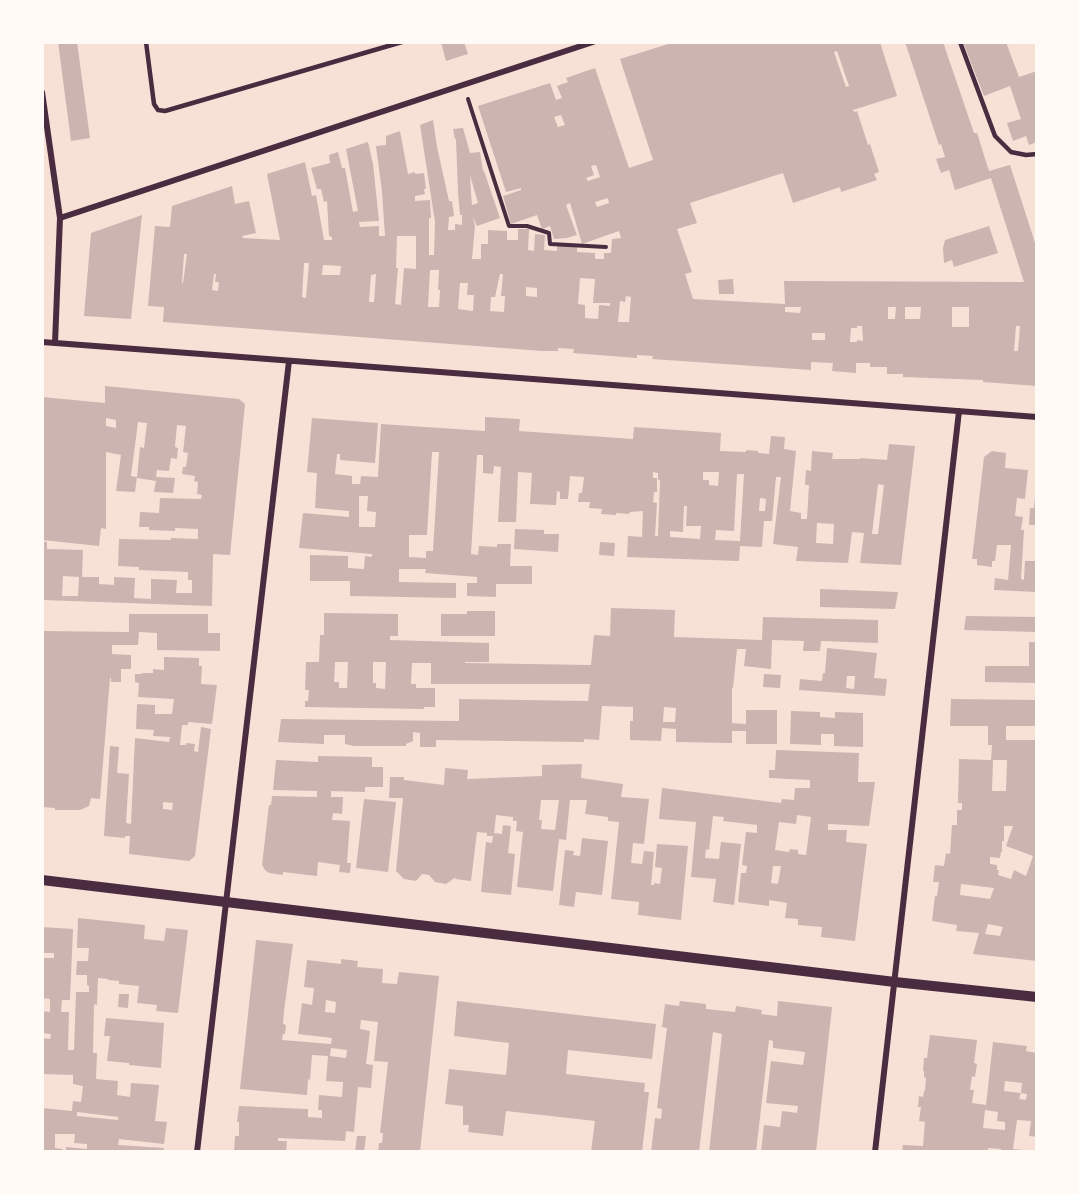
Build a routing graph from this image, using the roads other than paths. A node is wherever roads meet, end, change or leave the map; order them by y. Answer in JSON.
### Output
{"nodes":[{"id":1,"x":146,"y":42,"type":"edge"},
{"id":2,"x":402,"y":42,"type":"edge"},
{"id":3,"x":593,"y":42,"type":"edge"},
{"id":4,"x":960,"y":42,"type":"edge"},
{"id":5,"x":42,"y":92,"type":"edge"},
{"id":6,"x":1037,"y":154,"type":"edge"},
{"id":7,"x":60,"y":218,"type":"junction"},
{"id":8,"x":42,"y":342,"type":"edge"},
{"id":9,"x":55,"y":343,"type":"junction"},
{"id":10,"x":289,"y":361,"type":"junction"},
{"id":11,"x":958,"y":411,"type":"junction"},
{"id":12,"x":1037,"y":417,"type":"edge"},
{"id":13,"x":42,"y":880,"type":"edge"},
{"id":14,"x":226,"y":902,"type":"junction"},
{"id":15,"x":895,"y":982,"type":"junction"},
{"id":16,"x":1037,"y":997,"type":"edge"},
{"id":17,"x":197,"y":1152,"type":"edge"},
{"id":18,"x":875,"y":1152,"type":"edge"}],
"edges":[{"from":1,"to":2,"type":"lane"},
{"from":3,"to":7,"type":"street"},
{"from":4,"to":6,"type":"lane"},
{"from":5,"to":7,"type":"street"},
{"from":7,"to":9,"type":"street"},
{"from":8,"to":9,"type":"street"},
{"from":9,"to":10,"type":"street"},
{"from":10,"to":11,"type":"street"},
{"from":10,"to":14,"type":"street"},
{"from":11,"to":12,"type":"street"},
{"from":11,"to":15,"type":"street"},
{"from":13,"to":14,"type":"street"},
{"from":14,"to":15,"type":"street"},
{"from":14,"to":17,"type":"street"},
{"from":15,"to":16,"type":"street"},
{"from":15,"to":18,"type":"street"}]}
